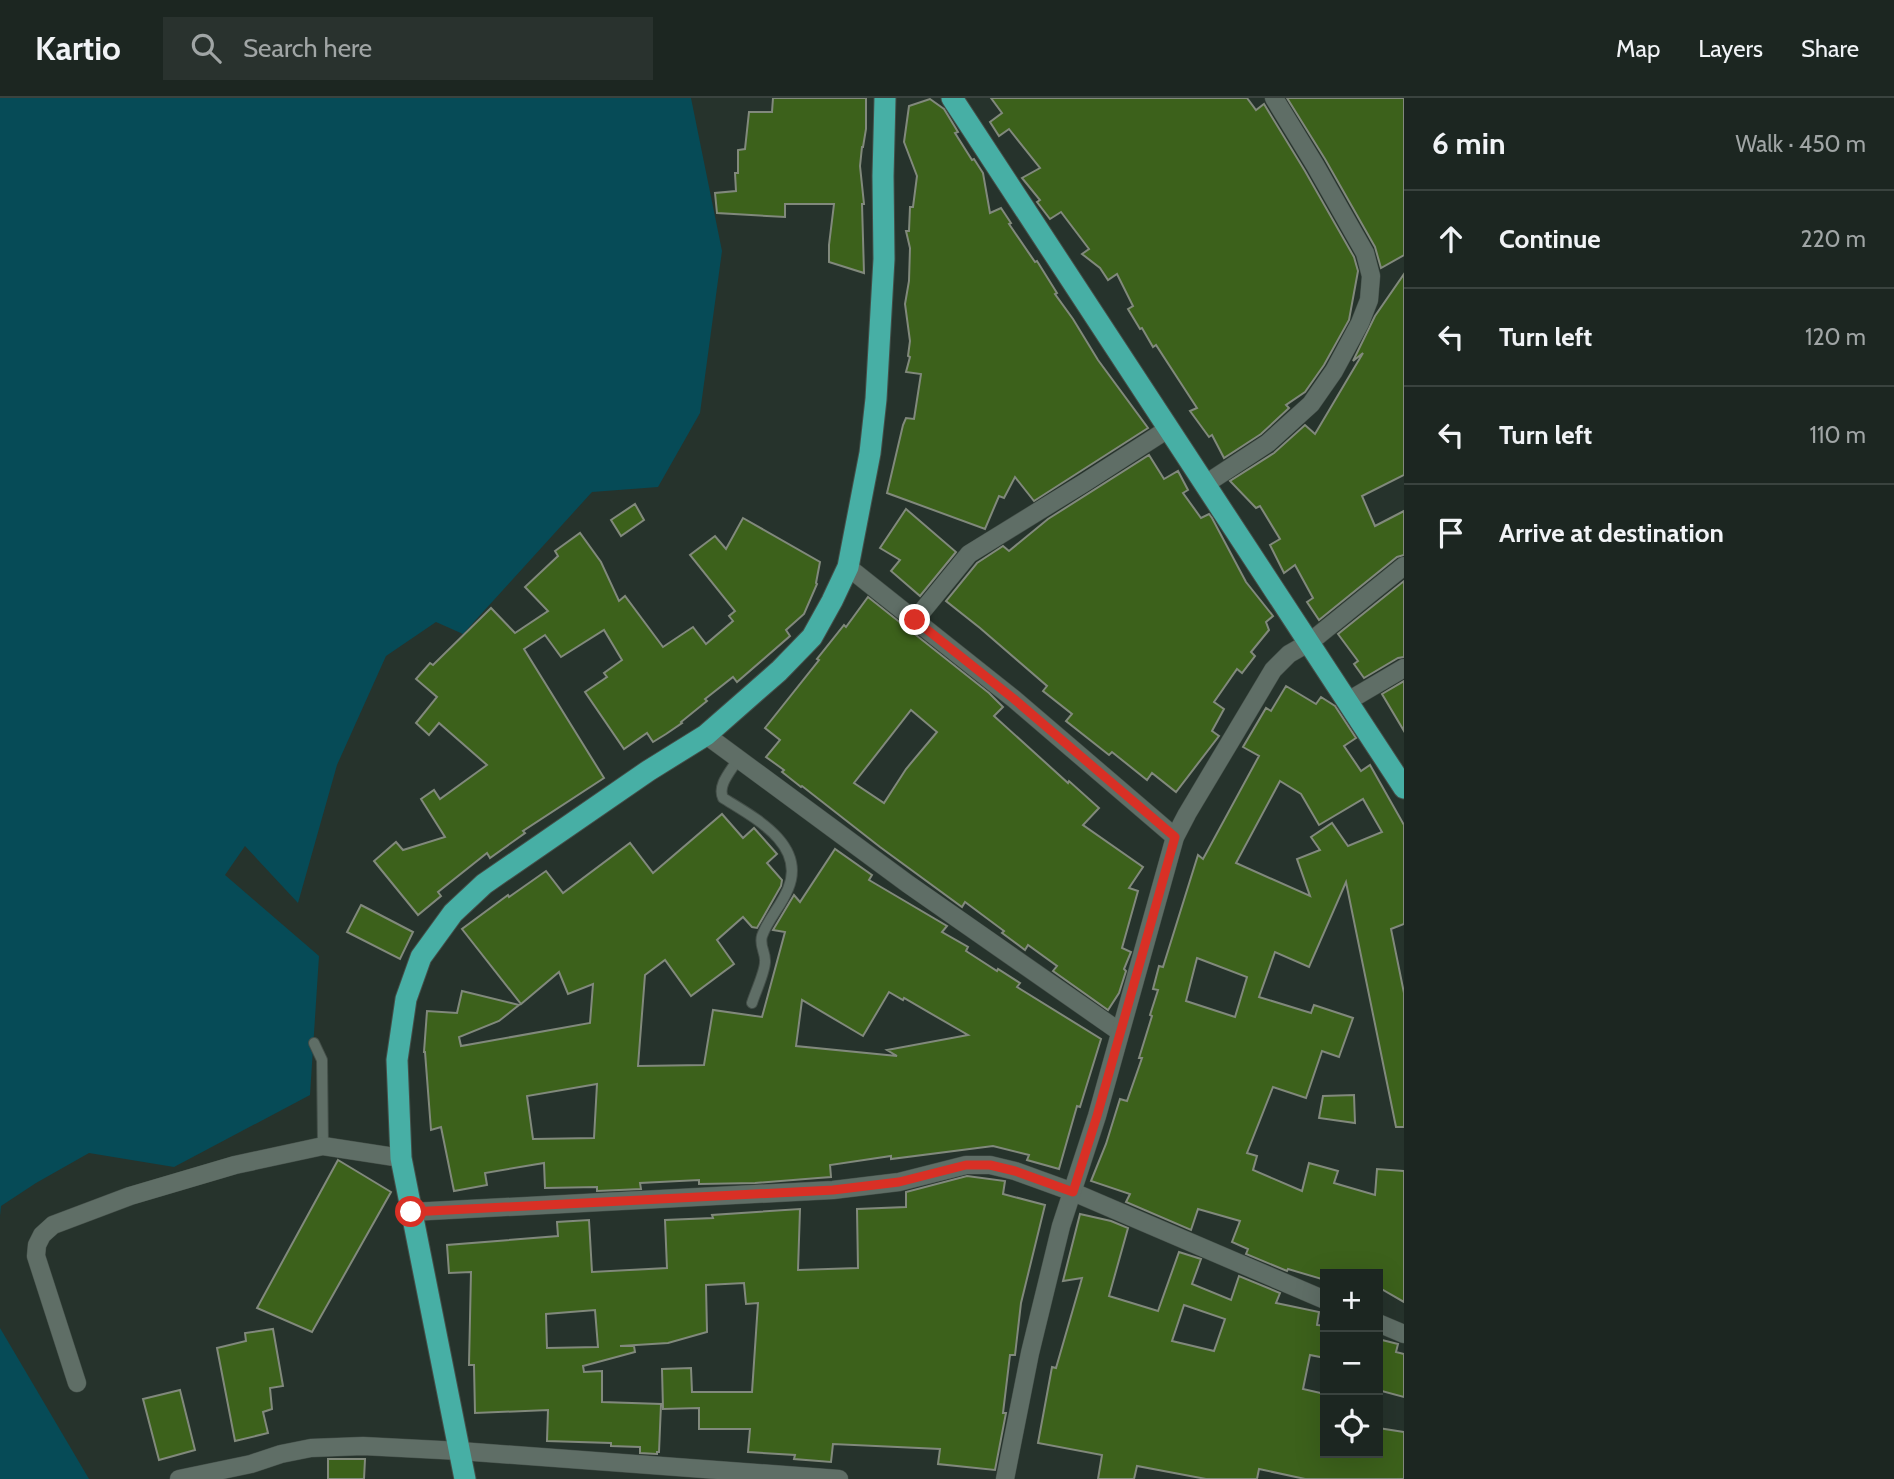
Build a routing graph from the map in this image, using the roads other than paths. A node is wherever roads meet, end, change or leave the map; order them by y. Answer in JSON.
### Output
{"nodes":[{"id":1,"x":952,"y":98,"type":"edge"},
{"id":2,"x":1274,"y":98,"type":"edge"},
{"id":3,"x":888,"y":103,"type":"edge"},
{"id":4,"x":1168,"y":429,"type":"junction"},
{"id":5,"x":1204,"y":485,"type":"junction"},
{"id":6,"x":1404,"y":566,"type":"edge"},
{"id":7,"x":848,"y":567,"type":"junction"},
{"id":8,"x":915,"y":620,"type":"junction"},
{"id":9,"x":1310,"y":642,"type":"junction"},
{"id":10,"x":1404,"y":667,"type":"edge"},
{"id":11,"x":1348,"y":701,"type":"junction"},
{"id":12,"x":706,"y":735,"type":"junction"},
{"id":13,"x":738,"y":759,"type":"junction"},
{"id":14,"x":1404,"y":788,"type":"edge"},
{"id":15,"x":1175,"y":837,"type":"junction"},
{"id":16,"x":752,"y":1003,"type":"dead end"},
{"id":17,"x":1120,"y":1032,"type":"junction"},
{"id":18,"x":314,"y":1043,"type":"dead end"},
{"id":19,"x":323,"y":1146,"type":"junction"},
{"id":20,"x":401,"y":1158,"type":"junction"},
{"id":21,"x":1073,"y":1192,"type":"junction"},
{"id":22,"x":411,"y":1212,"type":"junction"},
{"id":23,"x":1320,"y":1298,"type":"edge"},
{"id":24,"x":1383,"y":1324,"type":"edge"},
{"id":25,"x":1404,"y":1334,"type":"edge"},
{"id":26,"x":77,"y":1383,"type":"dead end"},
{"id":27,"x":460,"y":1451,"type":"junction"},
{"id":28,"x":253,"y":1471,"type":"edge"},
{"id":29,"x":179,"y":1479,"type":"edge"},
{"id":30,"x":465,"y":1479,"type":"edge"},
{"id":31,"x":839,"y":1479,"type":"edge"},
{"id":32,"x":1005,"y":1479,"type":"edge"}],
"edges":[{"from":1,"to":4,"type":"highway"},
{"from":2,"to":5,"type":"street"},
{"from":3,"to":7,"type":"highway"},
{"from":4,"to":5,"type":"highway"},
{"from":4,"to":8,"type":"street"},
{"from":5,"to":9,"type":"highway"},
{"from":6,"to":9,"type":"street"},
{"from":7,"to":8,"type":"street"},
{"from":7,"to":12,"type":"highway"},
{"from":8,"to":15,"type":"street"},
{"from":9,"to":11,"type":"highway"},
{"from":9,"to":15,"type":"street"},
{"from":10,"to":11,"type":"street"},
{"from":11,"to":14,"type":"highway"},
{"from":12,"to":13,"type":"street"},
{"from":12,"to":20,"type":"highway"},
{"from":13,"to":16,"type":"lane"},
{"from":13,"to":17,"type":"street"},
{"from":15,"to":17,"type":"street"},
{"from":17,"to":21,"type":"street"},
{"from":18,"to":19,"type":"lane"},
{"from":19,"to":20,"type":"street"},
{"from":19,"to":26,"type":"street"},
{"from":20,"to":22,"type":"highway"},
{"from":21,"to":22,"type":"street"},
{"from":21,"to":23,"type":"street"},
{"from":21,"to":32,"type":"street"},
{"from":22,"to":27,"type":"highway"},
{"from":24,"to":25,"type":"street"},
{"from":27,"to":28,"type":"street"},
{"from":27,"to":30,"type":"highway"},
{"from":27,"to":31,"type":"street"},
{"from":28,"to":29,"type":"street"}]}
